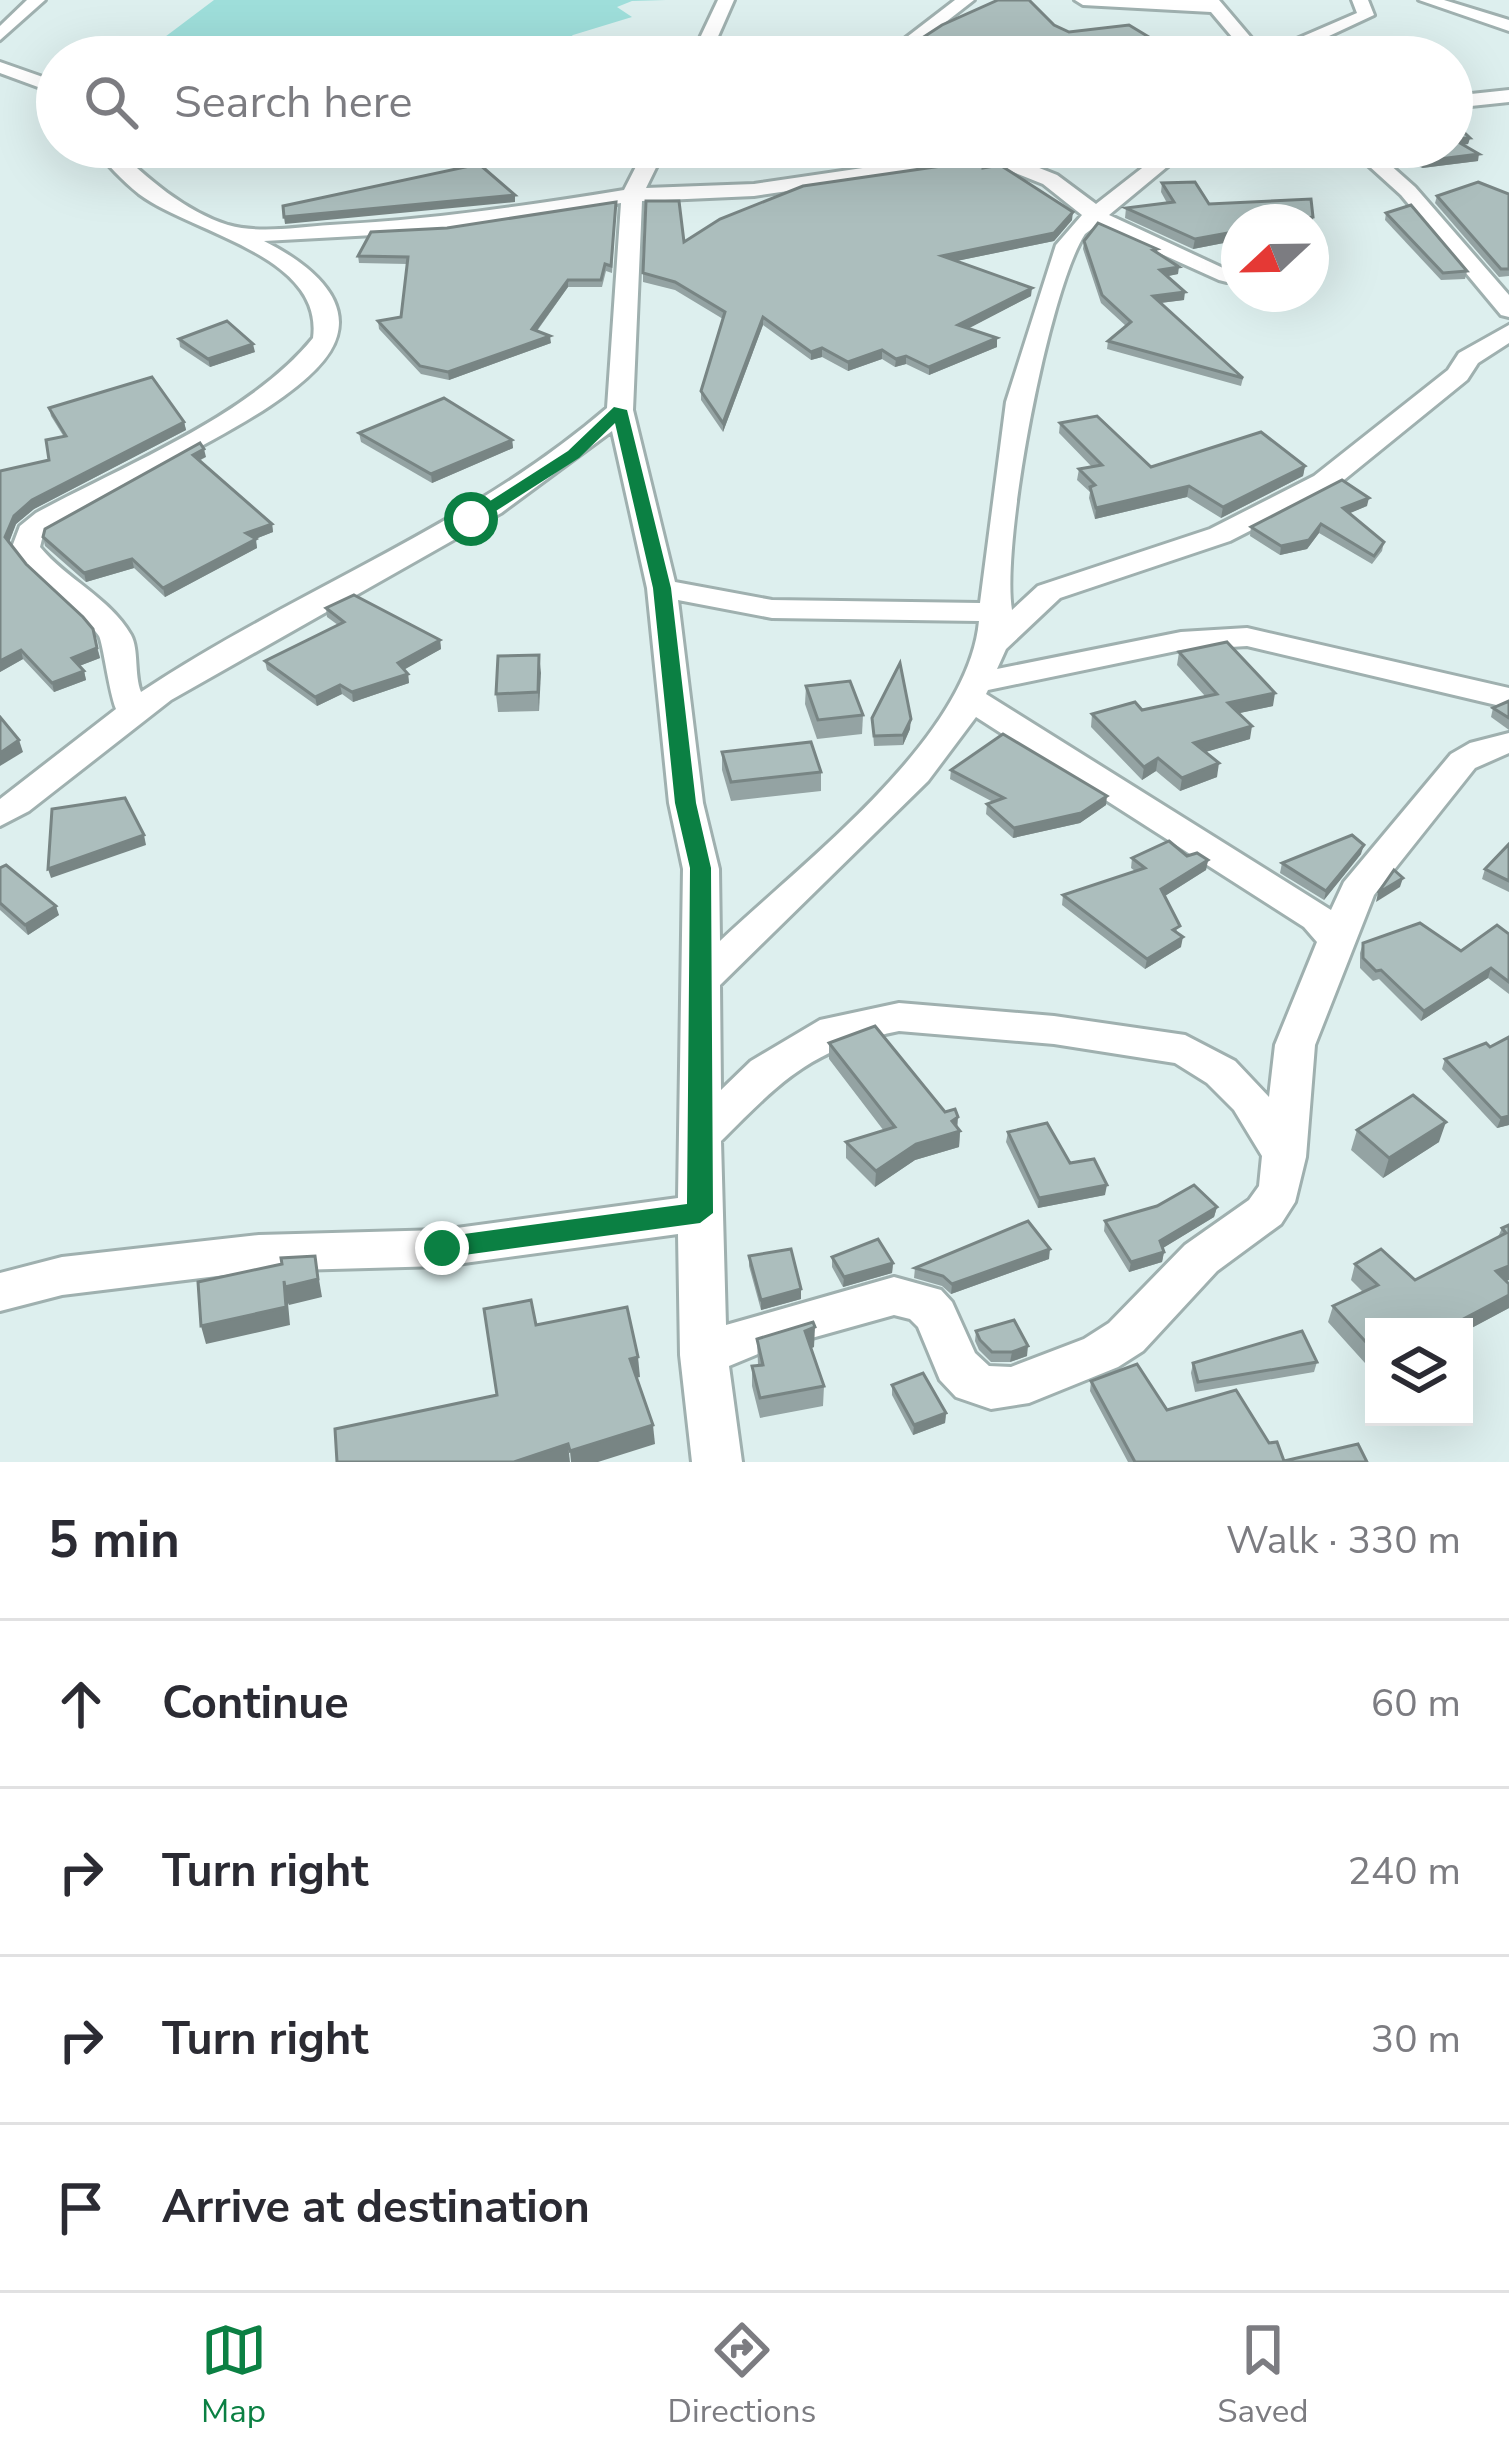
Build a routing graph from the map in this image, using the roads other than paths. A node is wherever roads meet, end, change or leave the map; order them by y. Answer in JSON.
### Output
{"nodes":[{"id":1,"x":37,"y":0,"type":"edge"},
{"id":2,"x":726,"y":0,"type":"edge"},
{"id":3,"x":964,"y":0,"type":"edge"},
{"id":4,"x":1083,"y":0,"type":"edge"},
{"id":5,"x":1360,"y":0,"type":"edge"},
{"id":6,"x":1426,"y":0,"type":"edge"},
{"id":7,"x":1213,"y":3,"type":"edge"},
{"id":8,"x":1509,"y":26,"type":"edge"},
{"id":9,"x":0,"y":35,"type":"edge"},
{"id":10,"x":710,"y":36,"type":"edge"},
{"id":11,"x":917,"y":36,"type":"edge"},
{"id":12,"x":1240,"y":36,"type":"edge"},
{"id":13,"x":1318,"y":36,"type":"edge"},
{"id":14,"x":0,"y":67,"type":"edge"},
{"id":15,"x":36,"y":80,"type":"edge"},
{"id":16,"x":1509,"y":96,"type":"edge"},
{"id":17,"x":1473,"y":100,"type":"edge"},
{"id":18,"x":124,"y":168,"type":"edge"},
{"id":19,"x":646,"y":168,"type":"edge"},
{"id":20,"x":902,"y":168,"type":"edge"},
{"id":21,"x":1031,"y":168,"type":"edge"},
{"id":22,"x":1154,"y":168,"type":"edge"},
{"id":23,"x":1382,"y":168,"type":"edge"},
{"id":24,"x":632,"y":195,"type":"junction"},
{"id":25,"x":1095,"y":216,"type":"junction"},
{"id":26,"x":230,"y":233,"type":"junction"},
{"id":27,"x":1221,"y":272,"type":"edge"},
{"id":28,"x":1509,"y":310,"type":"edge"},
{"id":29,"x":1509,"y":332,"type":"edge"},
{"id":30,"x":620,"y":410,"type":"junction"},
{"id":31,"x":662,"y":588,"type":"junction"},
{"id":32,"x":998,"y":612,"type":"junction"},
{"id":33,"x":992,"y":645,"type":"junction"},
{"id":34,"x":973,"y":691,"type":"junction"},
{"id":35,"x":1509,"y":698,"type":"edge"},
{"id":36,"x":133,"y":712,"type":"junction"},
{"id":37,"x":1509,"y":743,"type":"edge"},
{"id":38,"x":0,"y":815,"type":"edge"},
{"id":39,"x":1337,"y":940,"type":"junction"},
{"id":40,"x":698,"y":984,"type":"junction"},
{"id":41,"x":698,"y":1138,"type":"junction"},
{"id":42,"x":1285,"y":1157,"type":"junction"},
{"id":43,"x":700,"y":1213,"type":"junction"},
{"id":44,"x":0,"y":1292,"type":"edge"},
{"id":45,"x":704,"y":1355,"type":"junction"},
{"id":46,"x":717,"y":1462,"type":"edge"}],
"edges":[{"from":1,"to":9,"type":"street"},
{"from":2,"to":10,"type":"street"},
{"from":3,"to":11,"type":"street"},
{"from":4,"to":7,"type":"street"},
{"from":5,"to":13,"type":"street"},
{"from":6,"to":8,"type":"street"},
{"from":7,"to":12,"type":"street"},
{"from":14,"to":15,"type":"street"},
{"from":16,"to":17,"type":"street"},
{"from":18,"to":26,"type":"street"},
{"from":19,"to":24,"type":"street"},
{"from":20,"to":24,"type":"street"},
{"from":21,"to":25,"type":"street"},
{"from":22,"to":25,"type":"street"},
{"from":23,"to":28,"type":"street"},
{"from":24,"to":26,"type":"street"},
{"from":24,"to":30,"type":"street"},
{"from":25,"to":27,"type":"street"},
{"from":25,"to":32,"type":"street"},
{"from":26,"to":36,"type":"street"},
{"from":29,"to":33,"type":"street"},
{"from":30,"to":31,"type":"street"},
{"from":30,"to":36,"type":"street"},
{"from":31,"to":32,"type":"street"},
{"from":31,"to":40,"type":"street"},
{"from":32,"to":33,"type":"street"},
{"from":33,"to":34,"type":"street"},
{"from":34,"to":35,"type":"street"},
{"from":34,"to":39,"type":"street"},
{"from":34,"to":40,"type":"street"},
{"from":36,"to":38,"type":"street"},
{"from":37,"to":39,"type":"street"},
{"from":39,"to":42,"type":"street"},
{"from":40,"to":41,"type":"street"},
{"from":41,"to":42,"type":"street"},
{"from":41,"to":43,"type":"street"},
{"from":42,"to":45,"type":"street"},
{"from":43,"to":44,"type":"street"},
{"from":43,"to":45,"type":"street"},
{"from":45,"to":46,"type":"street"}]}
